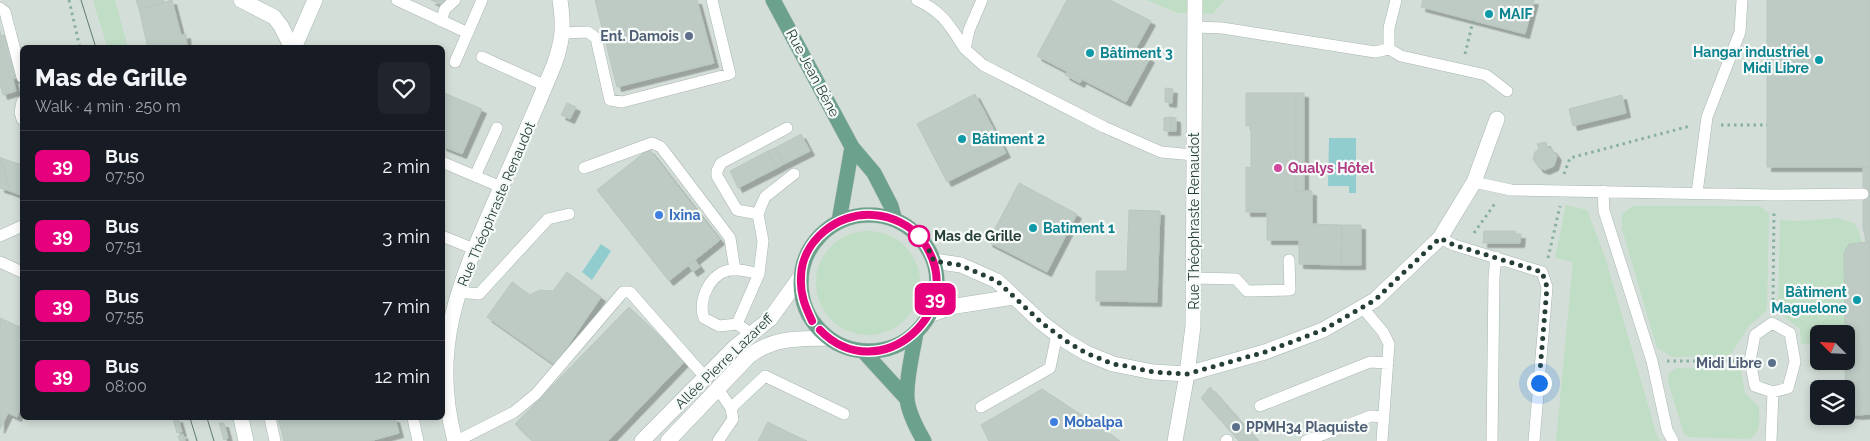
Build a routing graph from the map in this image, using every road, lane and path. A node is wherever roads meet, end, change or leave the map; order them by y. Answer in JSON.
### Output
{"nodes":[{"id":1,"x":69,"y":0,"type":"edge"},
{"id":2,"x":241,"y":0,"type":"edge"},
{"id":3,"x":315,"y":0,"type":"edge"},
{"id":4,"x":397,"y":0,"type":"edge"},
{"id":5,"x":456,"y":0,"type":"edge"},
{"id":6,"x":482,"y":0,"type":"edge"},
{"id":7,"x":560,"y":0,"type":"edge"},
{"id":8,"x":712,"y":0,"type":"edge"},
{"id":9,"x":773,"y":0,"type":"edge"},
{"id":10,"x":917,"y":0,"type":"edge"},
{"id":11,"x":982,"y":0,"type":"edge"},
{"id":12,"x":1194,"y":0,"type":"edge"},
{"id":13,"x":1396,"y":0,"type":"edge"},
{"id":14,"x":1742,"y":0,"type":"edge"},
{"id":15,"x":0,"y":8,"type":"edge"},
{"id":16,"x":441,"y":21,"type":"junction"},
{"id":17,"x":1473,"y":21,"type":"dead end"},
{"id":18,"x":1195,"y":27,"type":"junction"},
{"id":19,"x":468,"y":33,"type":"junction"},
{"id":20,"x":562,"y":33,"type":"junction"},
{"id":21,"x":79,"y":45,"type":"edge"},
{"id":22,"x":291,"y":45,"type":"edge"},
{"id":23,"x":294,"y":45,"type":"edge"},
{"id":24,"x":965,"y":49,"type":"junction"},
{"id":25,"x":1389,"y":49,"type":"junction"},
{"id":26,"x":482,"y":57,"type":"dead end"},
{"id":27,"x":455,"y":62,"type":"dead end"},
{"id":28,"x":20,"y":69,"type":"edge"},
{"id":29,"x":1461,"y":69,"type":"junction"},
{"id":30,"x":546,"y":86,"type":"junction"},
{"id":31,"x":1507,"y":91,"type":"dead end"},
{"id":32,"x":1498,"y":119,"type":"dead end"},
{"id":33,"x":1707,"y":124,"type":"junction"},
{"id":34,"x":1767,"y":124,"type":"dead end"},
{"id":35,"x":497,"y":128,"type":"dead end"},
{"id":36,"x":787,"y":128,"type":"dead end"},
{"id":37,"x":852,"y":147,"type":"junction"},
{"id":38,"x":1194,"y":155,"type":"junction"},
{"id":39,"x":445,"y":163,"type":"edge"},
{"id":40,"x":584,"y":168,"type":"dead end"},
{"id":41,"x":794,"y":174,"type":"dead end"},
{"id":42,"x":1555,"y":175,"type":"dead end"},
{"id":43,"x":1564,"y":175,"type":"junction"},
{"id":44,"x":475,"y":176,"type":"junction"},
{"id":45,"x":1474,"y":182,"type":"junction"},
{"id":46,"x":501,"y":187,"type":"junction"},
{"id":47,"x":1501,"y":188,"type":"junction"},
{"id":48,"x":1560,"y":190,"type":"junction"},
{"id":49,"x":1603,"y":191,"type":"junction"},
{"id":50,"x":1696,"y":193,"type":"junction"},
{"id":51,"x":1863,"y":194,"type":"dead end"},
{"id":52,"x":1774,"y":195,"type":"junction"},
{"id":53,"x":569,"y":214,"type":"dead end"},
{"id":54,"x":758,"y":214,"type":"junction"},
{"id":55,"x":895,"y":220,"type":"junction"},
{"id":56,"x":839,"y":221,"type":"junction"},
{"id":57,"x":20,"y":227,"type":"edge"},
{"id":58,"x":0,"y":236,"type":"edge"},
{"id":59,"x":445,"y":237,"type":"edge"},
{"id":60,"x":1447,"y":241,"type":"junction"},
{"id":61,"x":474,"y":249,"type":"junction"},
{"id":62,"x":1496,"y":257,"type":"junction"},
{"id":63,"x":1289,"y":260,"type":"dead end"},
{"id":64,"x":934,"y":261,"type":"junction"},
{"id":65,"x":0,"y":262,"type":"edge"},
{"id":66,"x":735,"y":270,"type":"junction"},
{"id":67,"x":20,"y":271,"type":"edge"},
{"id":68,"x":1542,"y":272,"type":"junction"},
{"id":69,"x":759,"y":274,"type":"junction"},
{"id":70,"x":800,"y":276,"type":"junction"},
{"id":71,"x":1193,"y":278,"type":"junction"},
{"id":72,"x":458,"y":292,"type":"junction"},
{"id":73,"x":1013,"y":297,"type":"junction"},
{"id":74,"x":1362,"y":307,"type":"junction"},
{"id":75,"x":929,"y":315,"type":"junction"},
{"id":76,"x":1772,"y":323,"type":"junction"},
{"id":77,"x":737,"y":324,"type":"junction"},
{"id":78,"x":916,"y":332,"type":"junction"},
{"id":79,"x":750,"y":333,"type":"junction"},
{"id":80,"x":1057,"y":334,"type":"junction"},
{"id":81,"x":445,"y":338,"type":"edge"},
{"id":82,"x":828,"y":338,"type":"junction"},
{"id":83,"x":862,"y":351,"type":"junction"},
{"id":84,"x":1652,"y":361,"type":"junction"},
{"id":85,"x":1750,"y":362,"type":"junction"},
{"id":86,"x":1795,"y":362,"type":"junction"},
{"id":87,"x":1810,"y":362,"type":"edge"},
{"id":88,"x":1388,"y":363,"type":"junction"},
{"id":89,"x":1187,"y":374,"type":"junction"},
{"id":90,"x":705,"y":377,"type":"junction"},
{"id":91,"x":718,"y":389,"type":"junction"},
{"id":92,"x":1773,"y":392,"type":"junction"},
{"id":93,"x":907,"y":399,"type":"junction"},
{"id":94,"x":1260,"y":406,"type":"dead end"},
{"id":95,"x":980,"y":407,"type":"dead end"},
{"id":96,"x":731,"y":408,"type":"junction"},
{"id":97,"x":844,"y":414,"type":"dead end"},
{"id":98,"x":1384,"y":417,"type":"junction"},
{"id":99,"x":241,"y":420,"type":"edge"},
{"id":100,"x":270,"y":420,"type":"edge"},
{"id":101,"x":413,"y":420,"type":"edge"},
{"id":102,"x":246,"y":441,"type":"edge"},
{"id":103,"x":275,"y":441,"type":"edge"},
{"id":104,"x":418,"y":441,"type":"edge"},
{"id":105,"x":456,"y":441,"type":"edge"},
{"id":106,"x":642,"y":441,"type":"edge"},
{"id":107,"x":668,"y":441,"type":"edge"},
{"id":108,"x":718,"y":441,"type":"edge"},
{"id":109,"x":924,"y":441,"type":"edge"},
{"id":110,"x":1175,"y":441,"type":"edge"},
{"id":111,"x":1306,"y":441,"type":"edge"},
{"id":112,"x":1382,"y":441,"type":"edge"},
{"id":113,"x":1492,"y":441,"type":"edge"},
{"id":114,"x":1534,"y":441,"type":"edge"},
{"id":115,"x":1673,"y":441,"type":"edge"},
{"id":116,"x":1771,"y":441,"type":"edge"}],
"edges":[{"from":1,"to":21,"type":"path"},
{"from":2,"to":22,"type":"street"},
{"from":3,"to":23,"type":"street"},
{"from":4,"to":16,"type":"lane"},
{"from":5,"to":16,"type":"lane"},
{"from":6,"to":19,"type":"lane"},
{"from":7,"to":20,"type":"street","name":"Rue Théophraste Renaudot"},
{"from":8,"to":20,"type":"lane"},
{"from":9,"to":37,"type":"main road","name":"Rue Jean Bène"},
{"from":10,"to":24,"type":"lane"},
{"from":11,"to":24,"type":"lane"},
{"from":12,"to":18,"type":"street","name":"Rue Théophraste Renaudot"},
{"from":13,"to":25,"type":"lane"},
{"from":14,"to":33,"type":"lane"},
{"from":15,"to":28,"type":"lane"},
{"from":16,"to":19,"type":"lane"},
{"from":17,"to":29,"type":"path"},
{"from":18,"to":25,"type":"lane"},
{"from":18,"to":38,"type":"street","name":"Rue Théophraste Renaudot"},
{"from":19,"to":27,"type":"lane"},
{"from":20,"to":30,"type":"street","name":"Rue Théophraste Renaudot"},
{"from":24,"to":38,"type":"lane"},
{"from":25,"to":29,"type":"lane"},
{"from":26,"to":30,"type":"lane"},
{"from":29,"to":31,"type":"lane"},
{"from":30,"to":46,"type":"street","name":"Rue Théophraste Renaudot"},
{"from":32,"to":45,"type":"street"},
{"from":33,"to":34,"type":"path"},
{"from":33,"to":43,"type":"path"},
{"from":33,"to":50,"type":"lane"},
{"from":35,"to":44,"type":"lane"},
{"from":36,"to":54,"type":"lane"},
{"from":37,"to":55,"type":"main road","name":"Rue Jean Bène"},
{"from":37,"to":56,"type":"main road"},
{"from":38,"to":71,"type":"street","name":"Rue Théophraste Renaudot"},
{"from":39,"to":44,"type":"lane"},
{"from":40,"to":66,"type":"lane"},
{"from":41,"to":54,"type":"lane"},
{"from":42,"to":43,"type":"path"},
{"from":43,"to":48,"type":"path"},
{"from":44,"to":46,"type":"lane"},
{"from":45,"to":47,"type":"lane"},
{"from":45,"to":60,"type":"street"},
{"from":46,"to":61,"type":"street","name":"Rue Théophraste Renaudot"},
{"from":47,"to":48,"type":"lane"},
{"from":47,"to":60,"type":"path"},
{"from":48,"to":49,"type":"lane"},
{"from":48,"to":68,"type":"path"},
{"from":49,"to":50,"type":"lane"},
{"from":49,"to":84,"type":"lane"},
{"from":50,"to":52,"type":"lane"},
{"from":51,"to":52,"type":"lane"},
{"from":52,"to":76,"type":"path"},
{"from":53,"to":72,"type":"lane"},
{"from":54,"to":69,"type":"lane"},
{"from":55,"to":56,"type":"main road"},
{"from":55,"to":64,"type":"main road"},
{"from":56,"to":70,"type":"main road"},
{"from":57,"to":58,"type":"lane"},
{"from":59,"to":61,"type":"lane"},
{"from":60,"to":62,"type":"lane"},
{"from":60,"to":74,"type":"street"},
{"from":61,"to":72,"type":"street","name":"Rue Théophraste Renaudot"},
{"from":62,"to":68,"type":"lane"},
{"from":62,"to":113,"type":"lane"},
{"from":63,"to":71,"type":"lane"},
{"from":64,"to":73,"type":"street"},
{"from":64,"to":75,"type":"main road"},
{"from":65,"to":67,"type":"lane"},
{"from":66,"to":69,"type":"lane"},
{"from":66,"to":77,"type":"lane"},
{"from":68,"to":114,"type":"lane"},
{"from":69,"to":77,"type":"lane"},
{"from":70,"to":79,"type":"street","name":"Allée Pierre Lazareff"},
{"from":70,"to":82,"type":"main road"},
{"from":71,"to":89,"type":"street","name":"Rue Théophraste Renaudot"},
{"from":72,"to":81,"type":"street","name":"Rue Théophraste Renaudot"},
{"from":73,"to":75,"type":"street"},
{"from":73,"to":80,"type":"street"},
{"from":74,"to":88,"type":"lane"},
{"from":74,"to":89,"type":"street"},
{"from":75,"to":78,"type":"main road"},
{"from":76,"to":85,"type":"lane"},
{"from":76,"to":86,"type":"lane"},
{"from":77,"to":79,"type":"lane"},
{"from":78,"to":83,"type":"main road"},
{"from":78,"to":93,"type":"main road"},
{"from":79,"to":90,"type":"street","name":"Allée Pierre Lazareff"},
{"from":80,"to":89,"type":"street"},
{"from":80,"to":95,"type":"lane"},
{"from":81,"to":105,"type":"street","name":"Rue Théophraste Renaudot"},
{"from":82,"to":83,"type":"main road"},
{"from":82,"to":91,"type":"street","name":"Allée Pierre Lazareff"},
{"from":83,"to":93,"type":"main road"},
{"from":84,"to":85,"type":"path"},
{"from":84,"to":115,"type":"lane"},
{"from":85,"to":92,"type":"lane"},
{"from":86,"to":87,"type":"path"},
{"from":86,"to":92,"type":"lane"},
{"from":88,"to":94,"type":"lane"},
{"from":88,"to":98,"type":"lane"},
{"from":89,"to":110,"type":"street","name":"Rue Théophraste Renaudot"},
{"from":90,"to":91,"type":"street"},
{"from":90,"to":105,"type":"lane"},
{"from":90,"to":106,"type":"street","name":"Allée Pierre Lazareff"},
{"from":91,"to":96,"type":"lane"},
{"from":91,"to":107,"type":"street","name":"Allée Pierre Lazareff"},
{"from":92,"to":116,"type":"lane"},
{"from":93,"to":109,"type":"main road"},
{"from":96,"to":97,"type":"lane"},
{"from":96,"to":108,"type":"lane"},
{"from":98,"to":111,"type":"lane"},
{"from":98,"to":112,"type":"lane"},
{"from":99,"to":102,"type":"street"},
{"from":100,"to":103,"type":"lane"},
{"from":101,"to":104,"type":"lane"}]}
